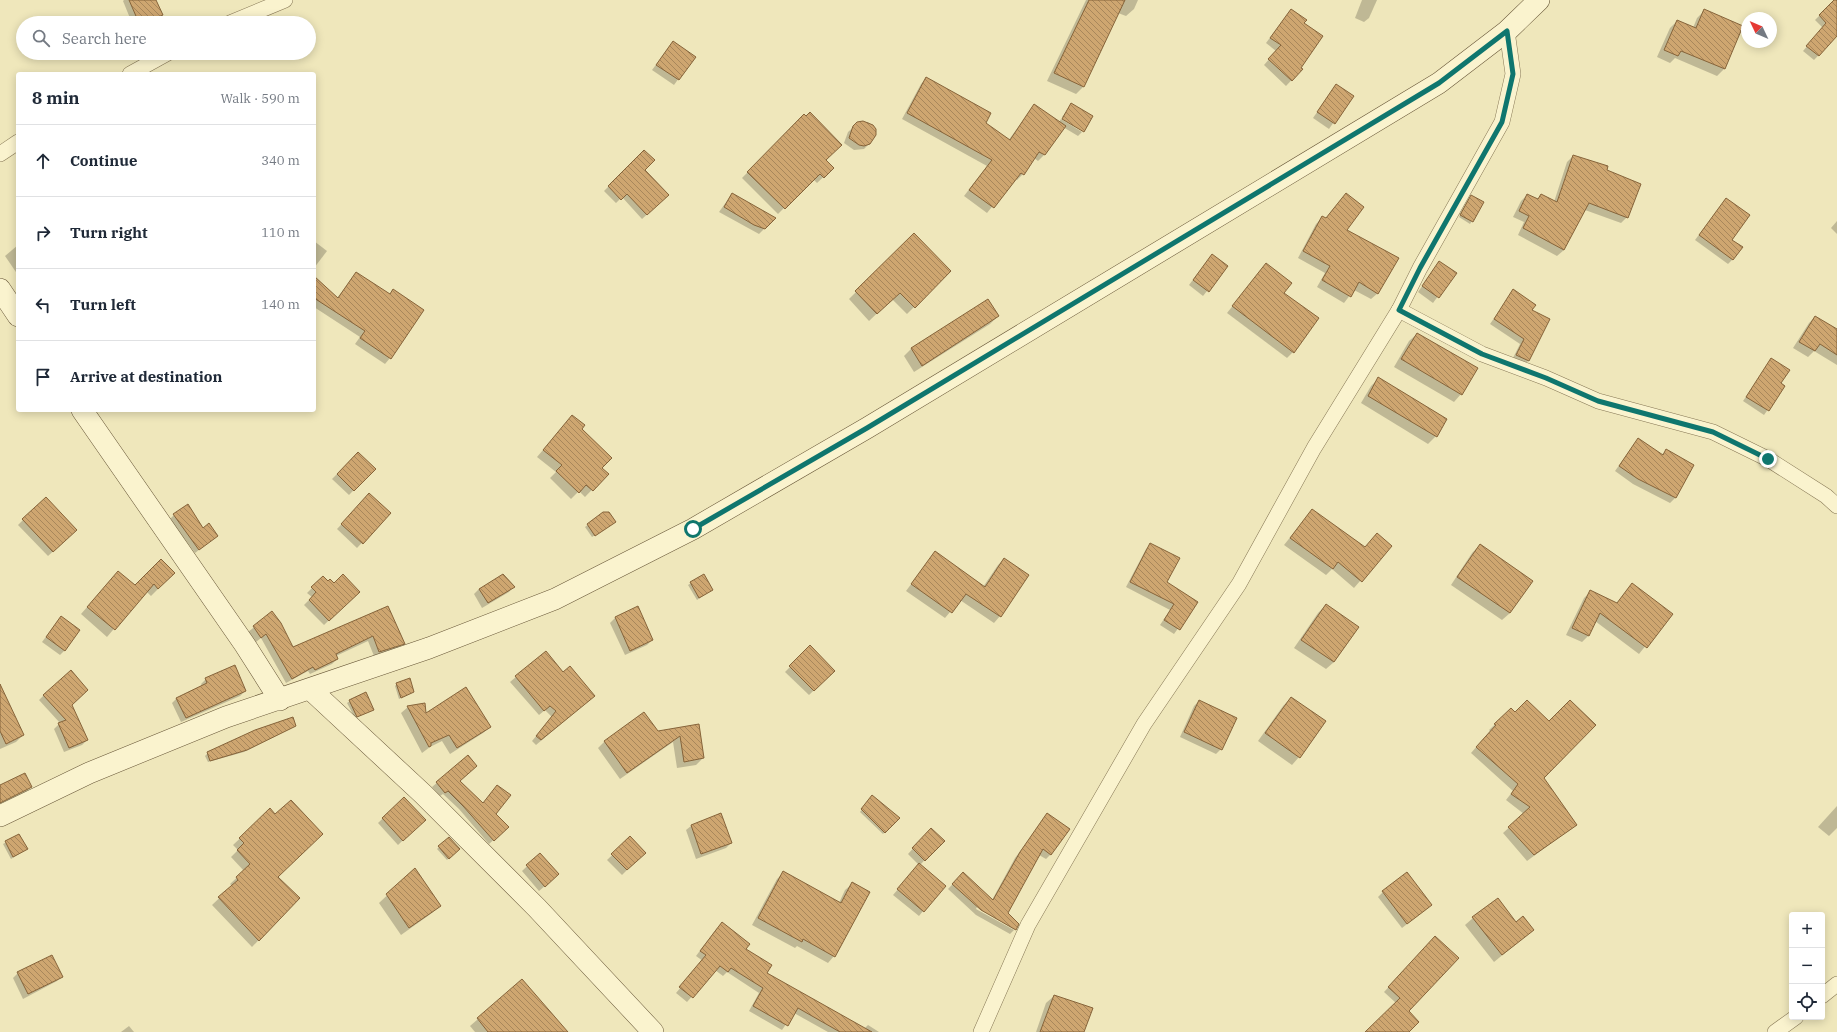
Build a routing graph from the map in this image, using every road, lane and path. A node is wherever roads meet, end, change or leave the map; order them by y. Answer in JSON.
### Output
{"nodes":[{"id":1,"x":285,"y":0,"type":"edge"},
{"id":2,"x":1539,"y":0,"type":"edge"},
{"id":3,"x":247,"y":16,"type":"edge"},
{"id":4,"x":1507,"y":31,"type":"junction"},
{"id":5,"x":155,"y":60,"type":"edge"},
{"id":6,"x":134,"y":72,"type":"edge"},
{"id":7,"x":16,"y":143,"type":"edge"},
{"id":8,"x":0,"y":154,"type":"edge"},
{"id":9,"x":0,"y":290,"type":"edge"},
{"id":10,"x":1399,"y":310,"type":"junction"},
{"id":11,"x":16,"y":313,"type":"edge"},
{"id":12,"x":83,"y":412,"type":"edge"},
{"id":13,"x":1837,"y":506,"type":"edge"},
{"id":14,"x":310,"y":689,"type":"junction"},
{"id":15,"x":280,"y":700,"type":"junction"},
{"id":16,"x":0,"y":816,"type":"edge"},
{"id":17,"x":1837,"y":984,"type":"edge"},
{"id":18,"x":1825,"y":994,"type":"edge"},
{"id":19,"x":1792,"y":1020,"type":"edge"},
{"id":20,"x":653,"y":1032,"type":"edge"},
{"id":21,"x":981,"y":1032,"type":"edge"},
{"id":22,"x":1775,"y":1032,"type":"edge"}],
"edges":[{"from":1,"to":3,"type":"street"},
{"from":2,"to":4,"type":"main road"},
{"from":4,"to":10,"type":"street"},
{"from":4,"to":14,"type":"main road"},
{"from":5,"to":6,"type":"street"},
{"from":7,"to":8,"type":"street"},
{"from":9,"to":11,"type":"main road"},
{"from":10,"to":13,"type":"street"},
{"from":10,"to":21,"type":"street"},
{"from":12,"to":15,"type":"main road"},
{"from":14,"to":15,"type":"main road"},
{"from":14,"to":20,"type":"main road"},
{"from":15,"to":16,"type":"main road"},
{"from":17,"to":18,"type":"street"},
{"from":19,"to":22,"type":"street"}]}
